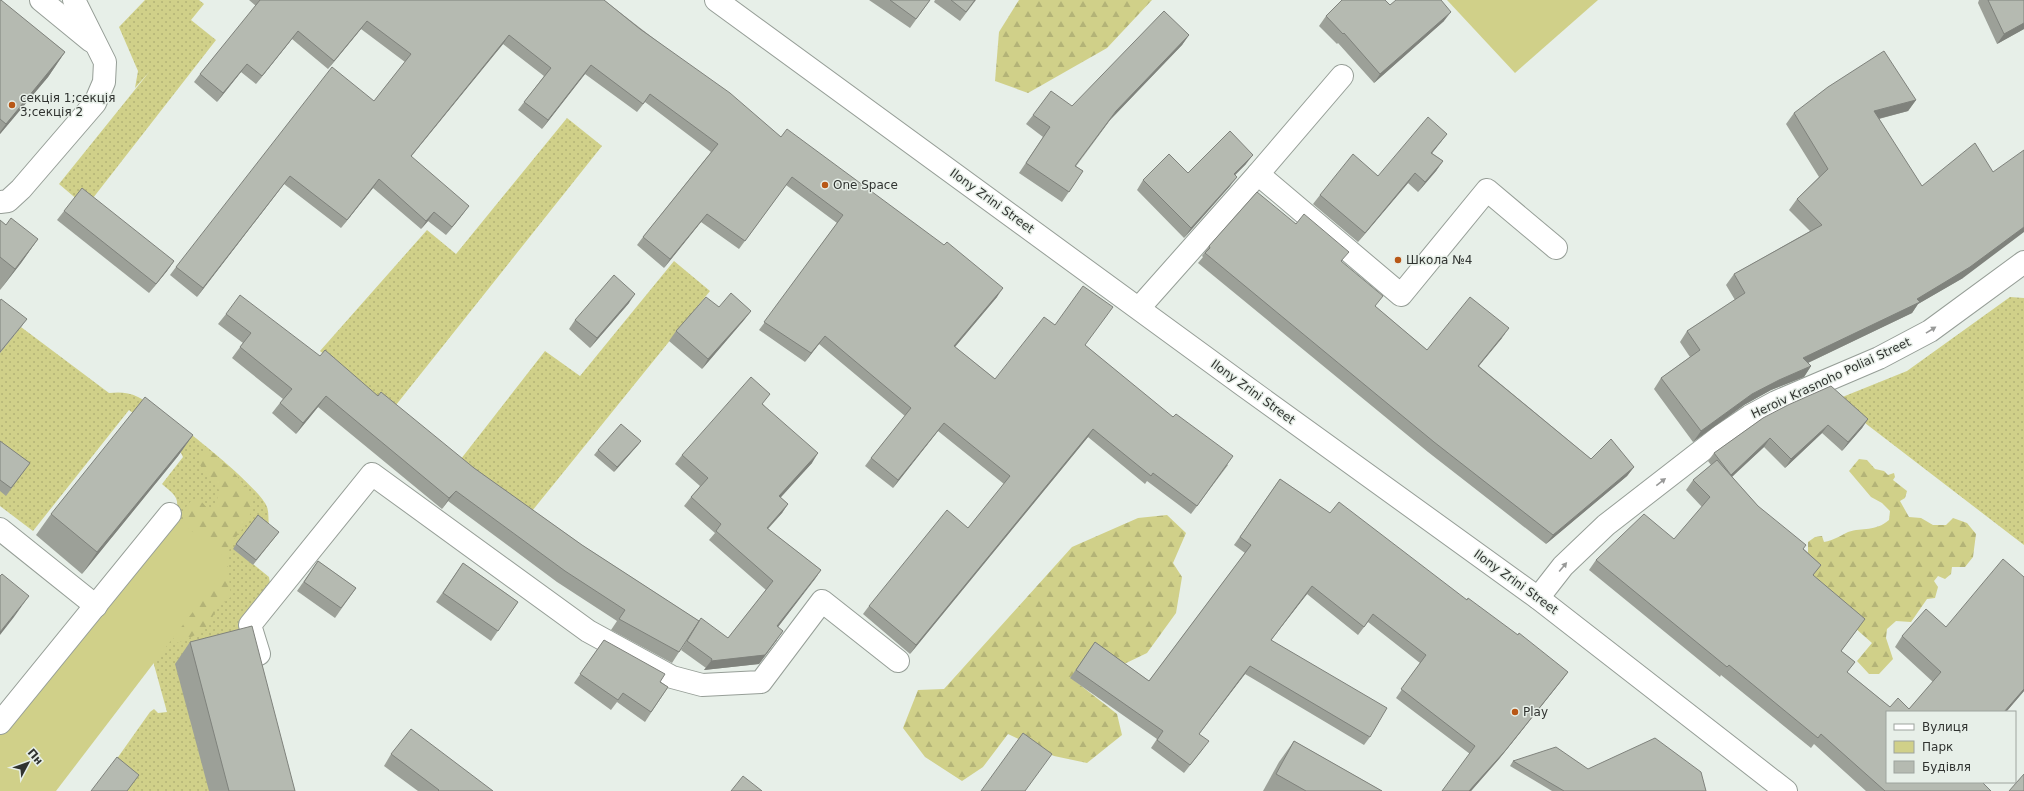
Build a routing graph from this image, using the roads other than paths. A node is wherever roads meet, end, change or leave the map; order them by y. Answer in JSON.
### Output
{"nodes":[{"id":1,"x":41,"y":0,"type":"edge"},
{"id":2,"x":74,"y":0,"type":"edge"},
{"id":3,"x":716,"y":0,"type":"edge"},
{"id":4,"x":98,"y":46,"type":"junction"},
{"id":5,"x":1342,"y":76,"type":"dead end"},
{"id":6,"x":1258,"y":174,"type":"junction"},
{"id":7,"x":2,"y":205,"type":"edge"},
{"id":8,"x":1556,"y":248,"type":"dead end"},
{"id":9,"x":2024,"y":262,"type":"edge"},
{"id":10,"x":1139,"y":308,"type":"junction"},
{"id":11,"x":170,"y":514,"type":"dead end"},
{"id":12,"x":0,"y":529,"type":"edge"},
{"id":13,"x":1538,"y":598,"type":"junction"},
{"id":14,"x":96,"y":606,"type":"junction"},
{"id":15,"x":898,"y":661,"type":"dead end"},
{"id":16,"x":264,"y":673,"type":"edge"},
{"id":17,"x":0,"y":723,"type":"edge"},
{"id":18,"x":1786,"y":791,"type":"edge"}],
"edges":[{"from":1,"to":4,"type":"main road"},
{"from":2,"to":4,"type":"main road"},
{"from":3,"to":10,"type":"main road","name":"Ilony Zrini Street"},
{"from":4,"to":7,"type":"main road"},
{"from":5,"to":6,"type":"main road"},
{"from":6,"to":8,"type":"main road"},
{"from":6,"to":10,"type":"main road"},
{"from":13,"to":9,"type":"main road","name":"Heroiv Krasnoho Poliai Street","one_way":true},
{"from":10,"to":13,"type":"main road","name":"Ilony Zrini Street"},
{"from":11,"to":14,"type":"main road"},
{"from":12,"to":14,"type":"main road"},
{"from":13,"to":18,"type":"main road","name":"Ilony Zrini Street"},
{"from":14,"to":17,"type":"main road"},
{"from":15,"to":16,"type":"main road"}]}
